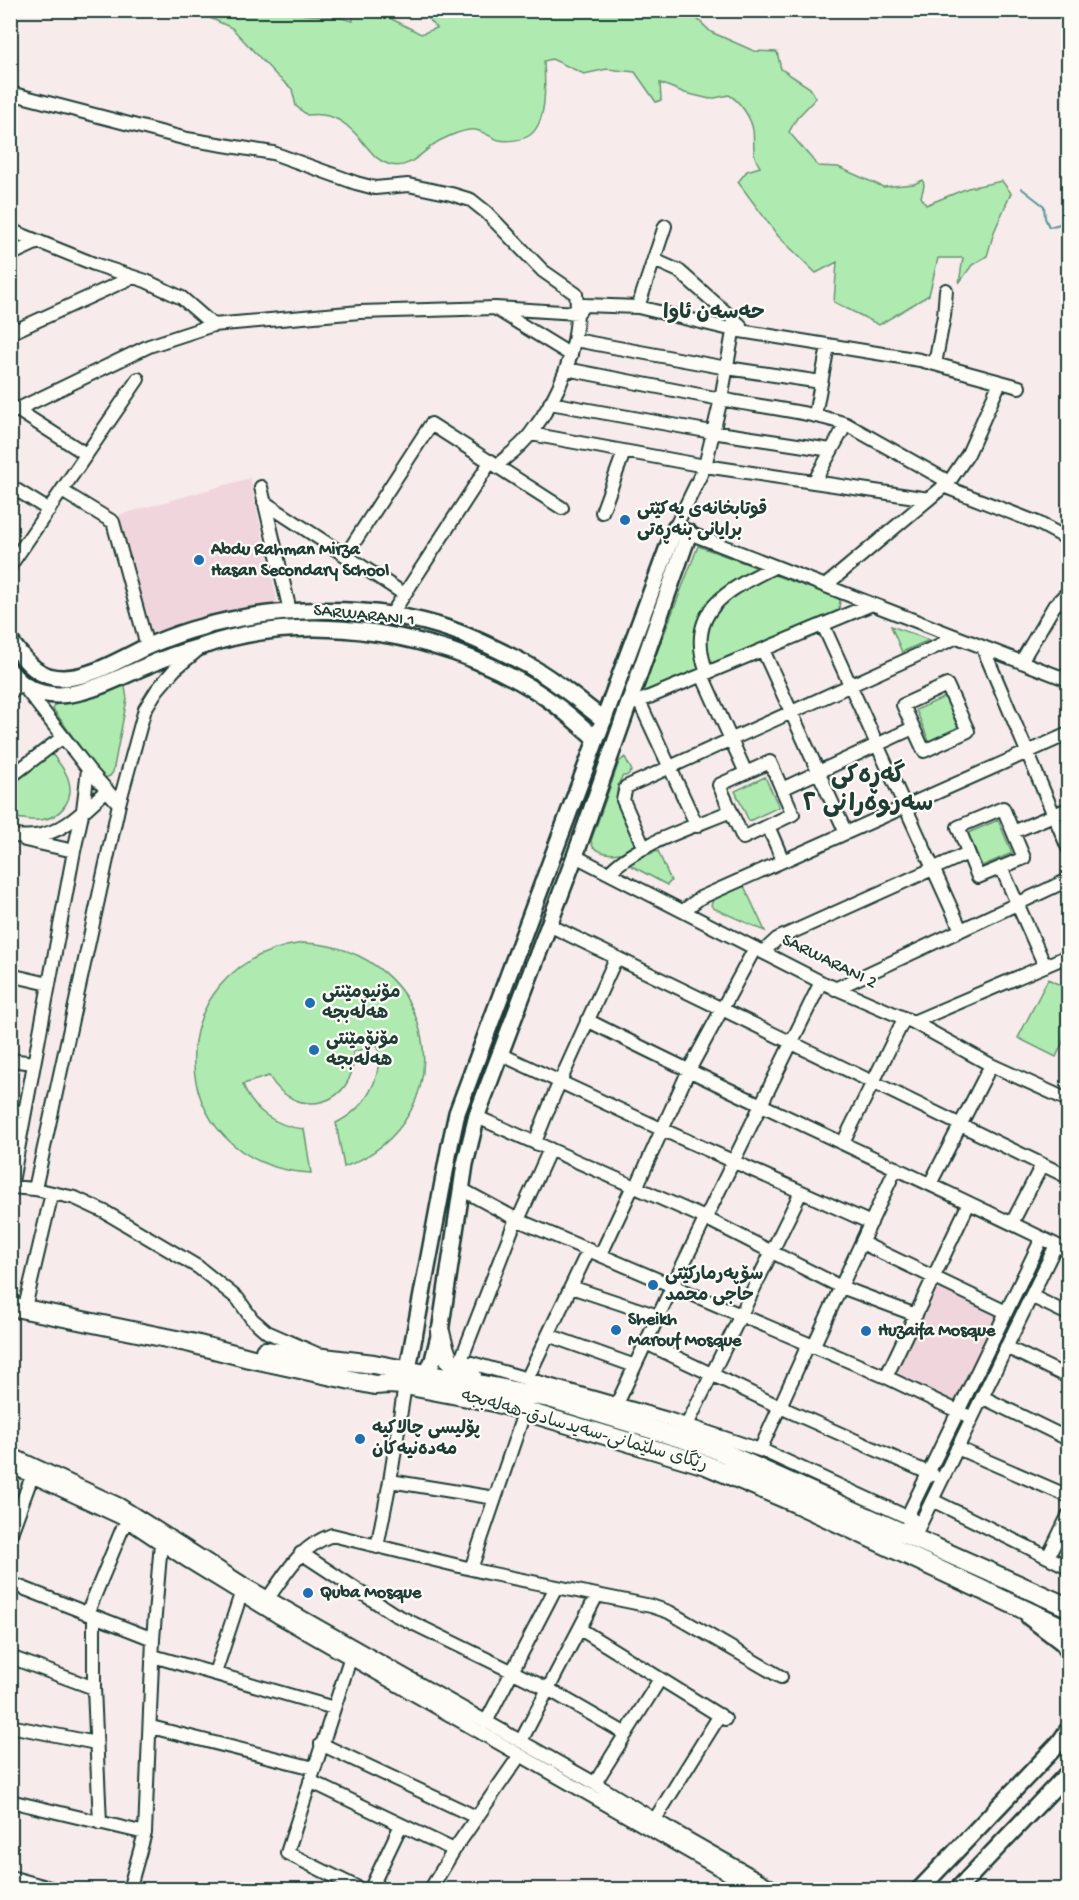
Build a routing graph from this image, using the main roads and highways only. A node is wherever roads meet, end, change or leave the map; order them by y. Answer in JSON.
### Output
{"nodes":[{"id":1,"x":331,"y":612,"type":"junction"},
{"id":2,"x":331,"y":629,"type":"junction"},
{"id":3,"x":10,"y":641,"type":"edge"},
{"id":4,"x":10,"y":671,"type":"edge"},
{"id":5,"x":16,"y":688,"type":"edge"},
{"id":6,"x":604,"y":720,"type":"junction"},
{"id":7,"x":596,"y":739,"type":"junction"},
{"id":8,"x":492,"y":1019,"type":"junction"},
{"id":9,"x":510,"y":1027,"type":"junction"},
{"id":10,"x":24,"y":1305,"type":"edge"},
{"id":11,"x":440,"y":1332,"type":"junction"},
{"id":12,"x":427,"y":1374,"type":"junction"},
{"id":13,"x":406,"y":1383,"type":"junction"},
{"id":14,"x":528,"y":1395,"type":"junction"},
{"id":15,"x":913,"y":1538,"type":"junction"},
{"id":16,"x":1015,"y":1606,"type":"junction"},
{"id":17,"x":1068,"y":1607,"type":"edge"},
{"id":18,"x":1068,"y":1630,"type":"edge"},
{"id":19,"x":1068,"y":1651,"type":"edge"},
{"id":20,"x":1068,"y":1730,"type":"edge"},
{"id":21,"x":1068,"y":1773,"type":"edge"},
{"id":22,"x":918,"y":1890,"type":"edge"},
{"id":23,"x":957,"y":1890,"type":"edge"}],
"edges":[{"from":1,"to":2,"type":"main road"},
{"from":1,"to":3,"type":"main road"},
{"from":1,"to":6,"type":"main road"},
{"from":2,"to":5,"type":"main road","name":"SARWARANI 1"},
{"from":2,"to":7,"type":"main road","name":"SARWARANI 1"},
{"from":4,"to":5,"type":"main road","name":"SARWARANI 1"},
{"from":6,"to":7,"type":"main road"},
{"from":6,"to":9,"type":"main road"},
{"from":7,"to":8,"type":"main road"},
{"from":8,"to":9,"type":"main road"},
{"from":8,"to":13,"type":"main road"},
{"from":9,"to":11,"type":"main road"},
{"from":10,"to":13,"type":"highway","name":"رێگای سلێمانی-سەیدسادق-هەلەبجە"},
{"from":10,"to":13,"type":"highway"},
{"from":11,"to":12,"type":"main road"},
{"from":11,"to":14,"type":"highway"},
{"from":12,"to":13,"type":"highway","name":"رێگای سلێمانی-سەیدسادق-هەلەبجە"},
{"from":12,"to":14,"type":"highway","name":"رێگای سلێمانی-سەیدسادق-هەلەبجە"},
{"from":13,"to":14,"type":"highway","name":"رێگای سلێمانی-سەیدسادق-هەلەبجە"},
{"from":14,"to":15,"type":"highway","name":"رێگای سلێمانی-سەیدسادق-هەلەبجە"},
{"from":15,"to":16,"type":"highway","name":"رێگای سلێمانی-سەیدسادق-هەلەبجە"},
{"from":15,"to":17,"type":"highway","name":"رێگای سلێمانی-سەیدسادق-هەلەبجە"},
{"from":16,"to":18,"type":"highway","name":"رێگای سلێمانی-سەیدسادق-هەلەبجە"},
{"from":16,"to":19,"type":"main road"},
{"from":20,"to":22,"type":"main road"},
{"from":21,"to":23,"type":"main road"}]}
